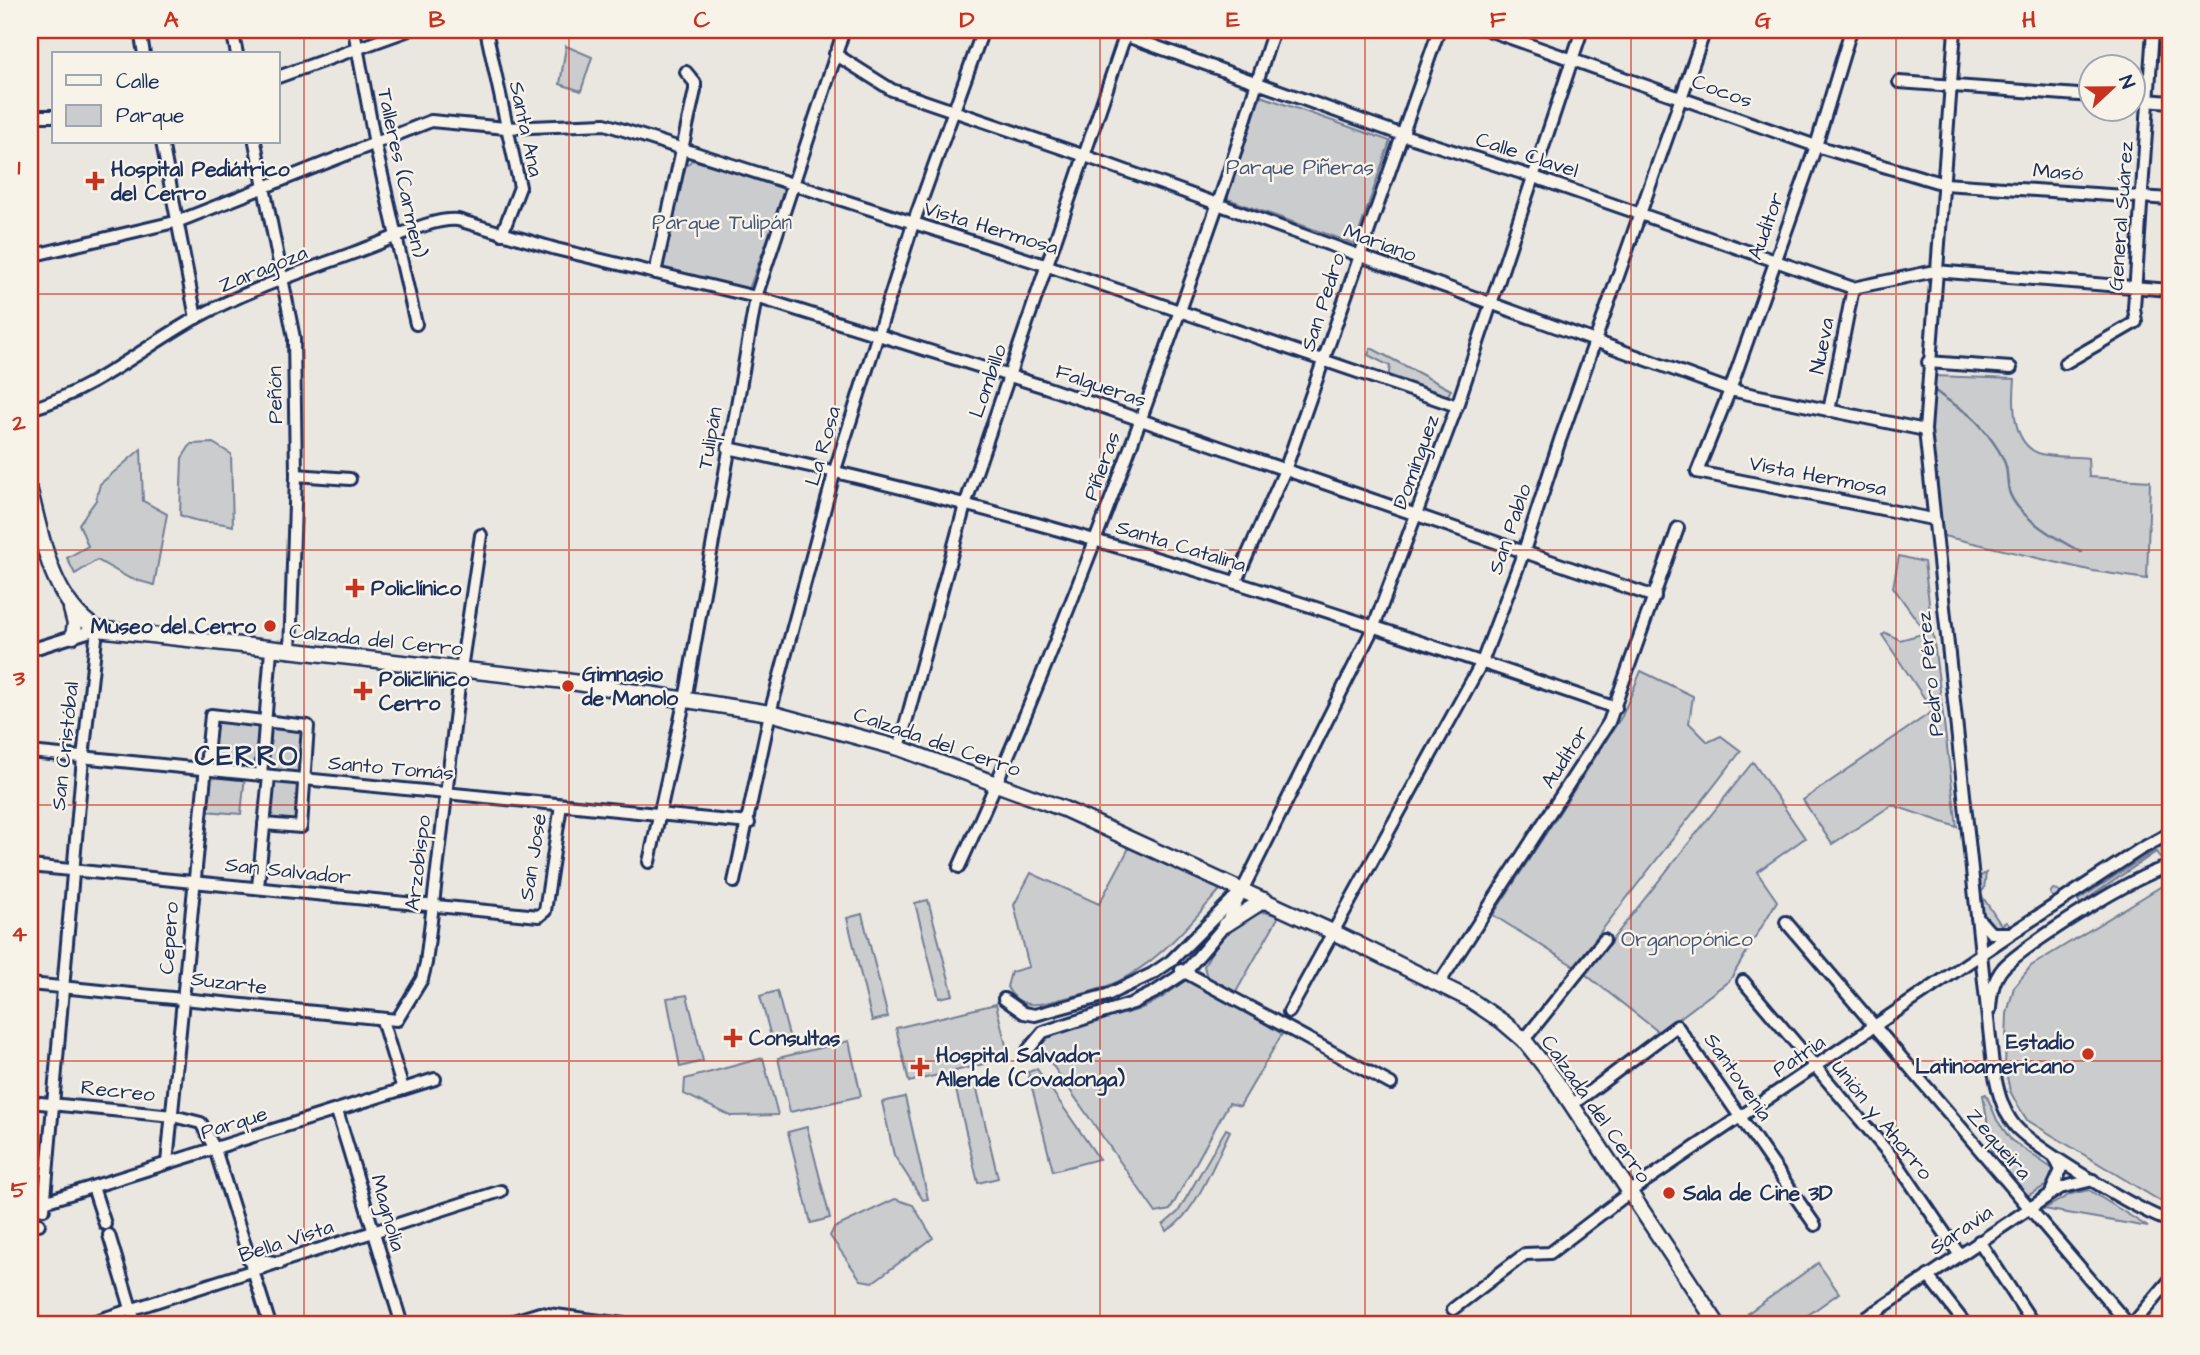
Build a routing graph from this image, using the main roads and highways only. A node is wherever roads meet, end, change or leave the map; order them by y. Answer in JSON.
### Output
{"nodes":[{"id":1,"x":30,"y":491,"type":"edge"},
{"id":2,"x":68,"y":602,"type":"junction"},
{"id":3,"x":73,"y":636,"type":"road end"},
{"id":4,"x":1264,"y":900,"type":"junction"},
{"id":5,"x":1225,"y":925,"type":"road end"},
{"id":6,"x":1718,"y":1325,"type":"edge"}],
"edges":[{"from":1,"to":2,"type":"main road"},
{"from":2,"to":3,"type":"main road"},
{"from":2,"to":4,"type":"main road","name":"Calzada del Cerro"},
{"from":4,"to":5,"type":"main road"},
{"from":4,"to":6,"type":"main road","name":"Calzada del Cerro"}]}
